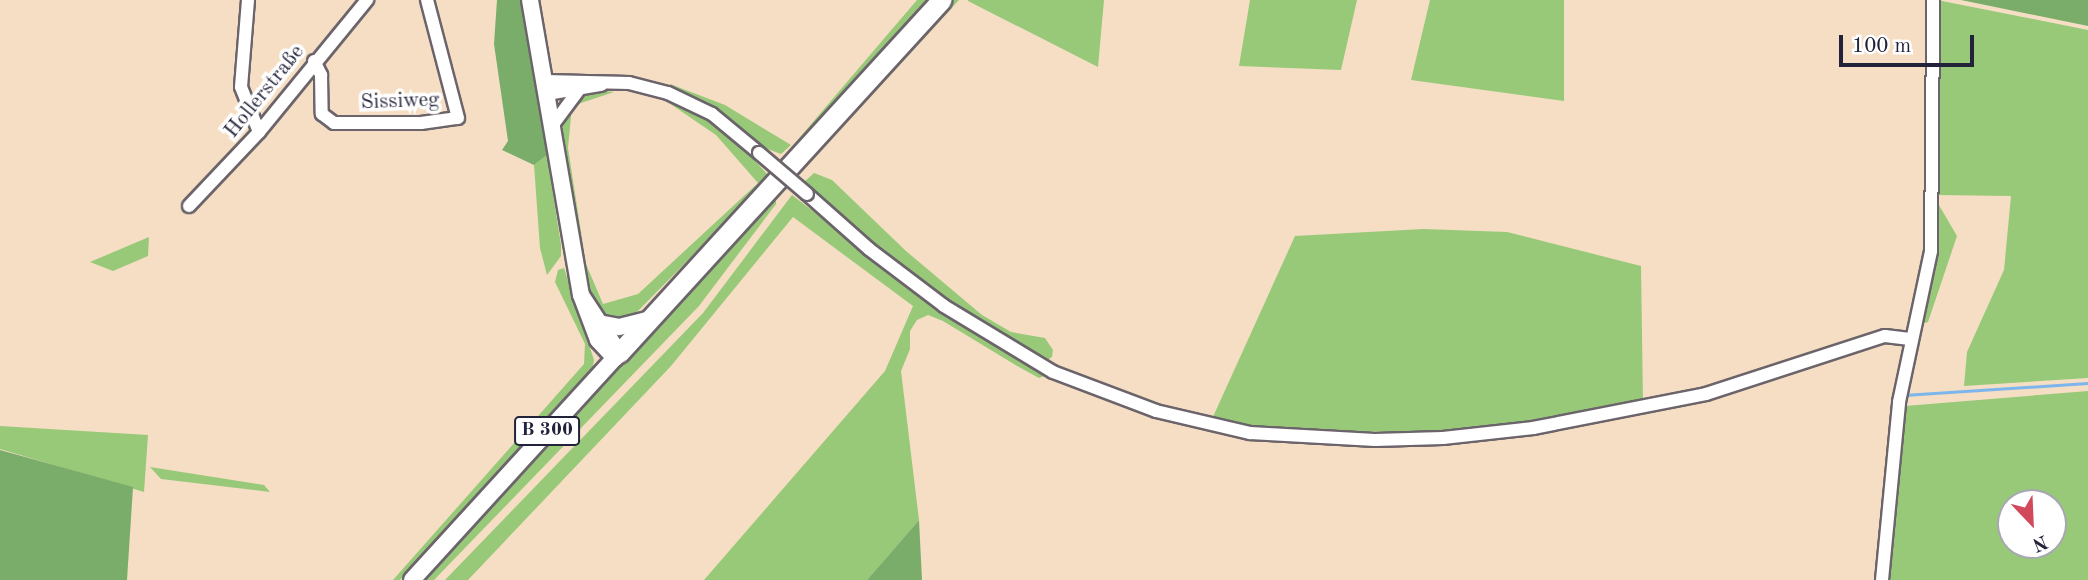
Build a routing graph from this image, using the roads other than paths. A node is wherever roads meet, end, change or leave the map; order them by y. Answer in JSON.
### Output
{"nodes":[{"id":1,"x":248,"y":0,"type":"edge"},
{"id":2,"x":367,"y":0,"type":"edge"},
{"id":3,"x":427,"y":0,"type":"edge"},
{"id":4,"x":530,"y":0,"type":"edge"},
{"id":5,"x":941,"y":0,"type":"edge"},
{"id":6,"x":1933,"y":0,"type":"edge"},
{"id":7,"x":314,"y":61,"type":"junction"},
{"id":8,"x":615,"y":82,"type":"junction"},
{"id":9,"x":546,"y":87,"type":"junction"},
{"id":10,"x":578,"y":91,"type":"junction"},
{"id":11,"x":552,"y":126,"type":"junction"},
{"id":12,"x":259,"y":132,"type":"junction"},
{"id":13,"x":189,"y":206,"type":"dead end"},
{"id":14,"x":582,"y":295,"type":"junction"},
{"id":15,"x":650,"y":319,"type":"junction"},
{"id":16,"x":598,"y":323,"type":"junction"},
{"id":17,"x":1910,"y":339,"type":"junction"},
{"id":18,"x":617,"y":356,"type":"junction"},
{"id":19,"x":412,"y":580,"type":"edge"},
{"id":20,"x":1882,"y":580,"type":"edge"}],
"edges":[{"from":1,"to":12,"type":"street"},
{"from":2,"to":7,"type":"street","name":"Hollerstraße"},
{"from":3,"to":7,"type":"street","name":"Sissiweg"},
{"from":4,"to":9,"type":"main road"},
{"from":5,"to":15,"type":"highway","number":"B 300"},
{"from":6,"to":17,"type":"street"},
{"from":7,"to":12,"type":"street","name":"Hollerstraße"},
{"from":8,"to":9,"type":"street"},
{"from":8,"to":10,"type":"street"},
{"from":8,"to":17,"type":"street","bridge":true},
{"from":9,"to":10,"type":"street"},
{"from":9,"to":11,"type":"main road"},
{"from":10,"to":11,"type":"street"},
{"from":11,"to":14,"type":"main road"},
{"from":12,"to":13,"type":"street","name":"Hollerstraße"},
{"from":14,"to":16,"type":"main road"},
{"from":14,"to":18,"type":"main road"},
{"from":15,"to":16,"type":"main road"},
{"from":15,"to":18,"type":"highway","number":"B 300"},
{"from":16,"to":18,"type":"main road"},
{"from":17,"to":20,"type":"street"},
{"from":18,"to":19,"type":"main road","number":"B 300"}]}
